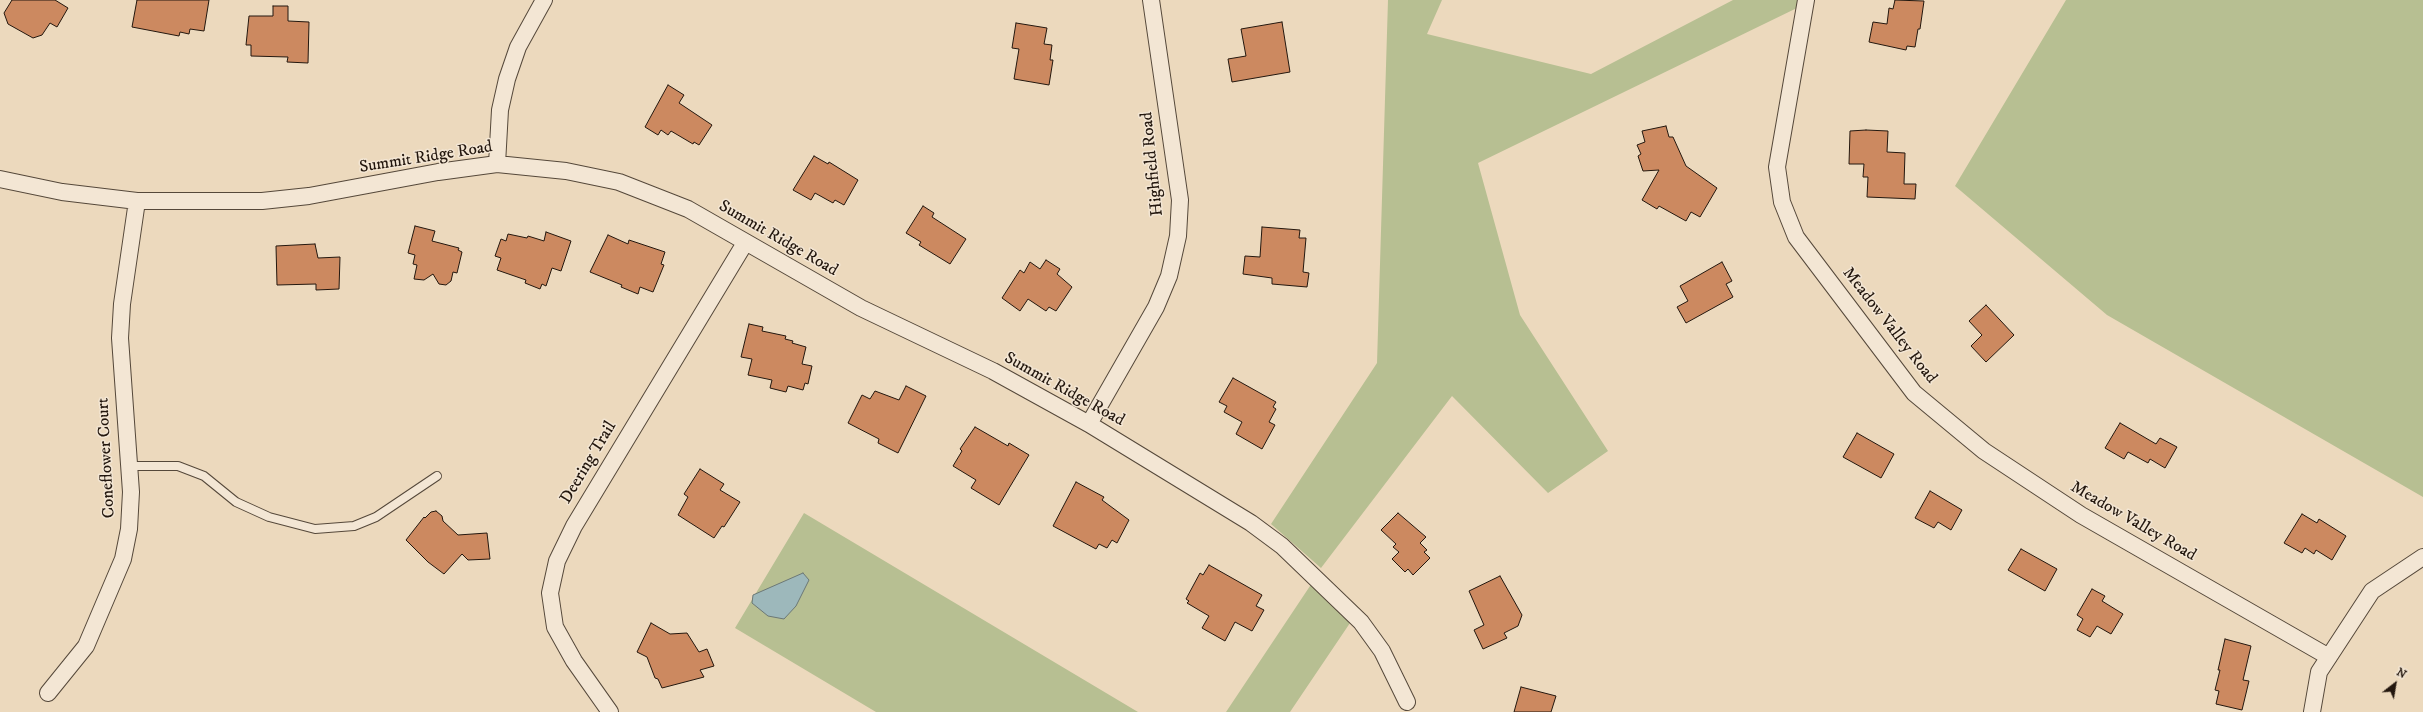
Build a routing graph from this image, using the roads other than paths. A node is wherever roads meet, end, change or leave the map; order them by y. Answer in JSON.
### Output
{"nodes":[{"id":1,"x":544,"y":0,"type":"edge"},
{"id":2,"x":1151,"y":0,"type":"edge"},
{"id":3,"x":1806,"y":0,"type":"edge"},
{"id":4,"x":497,"y":164,"type":"junction"},
{"id":5,"x":0,"y":179,"type":"edge"},
{"id":6,"x":136,"y":201,"type":"junction"},
{"id":7,"x":745,"y":243,"type":"junction"},
{"id":8,"x":1089,"y":424,"type":"junction"},
{"id":9,"x":129,"y":466,"type":"junction"},
{"id":10,"x":437,"y":476,"type":"dead end"},
{"id":11,"x":2423,"y":557,"type":"edge"},
{"id":12,"x":2329,"y":657,"type":"junction"},
{"id":13,"x":48,"y":693,"type":"dead end"},
{"id":14,"x":1407,"y":702,"type":"dead end"},
{"id":15,"x":610,"y":712,"type":"edge"},
{"id":16,"x":2312,"y":712,"type":"edge"}],
"edges":[{"from":1,"to":4,"type":"street"},
{"from":2,"to":8,"type":"street","name":"Highfield Road"},
{"from":3,"to":12,"type":"street","name":"Meadow Valley Road"},
{"from":4,"to":6,"type":"street","name":"Summit Ridge Road"},
{"from":4,"to":7,"type":"street","name":"Summit Ridge Road"},
{"from":5,"to":6,"type":"street","name":"Summit Ridge Road"},
{"from":6,"to":9,"type":"street","name":"Coneflower Court"},
{"from":7,"to":8,"type":"street","name":"Summit Ridge Road"},
{"from":7,"to":15,"type":"street","name":"Deering Trail"},
{"from":8,"to":14,"type":"street","name":"Summit Ridge Road"},
{"from":9,"to":10,"type":"lane"},
{"from":9,"to":13,"type":"street","name":"Coneflower Court"},
{"from":11,"to":12,"type":"street"},
{"from":12,"to":16,"type":"street"}]}
